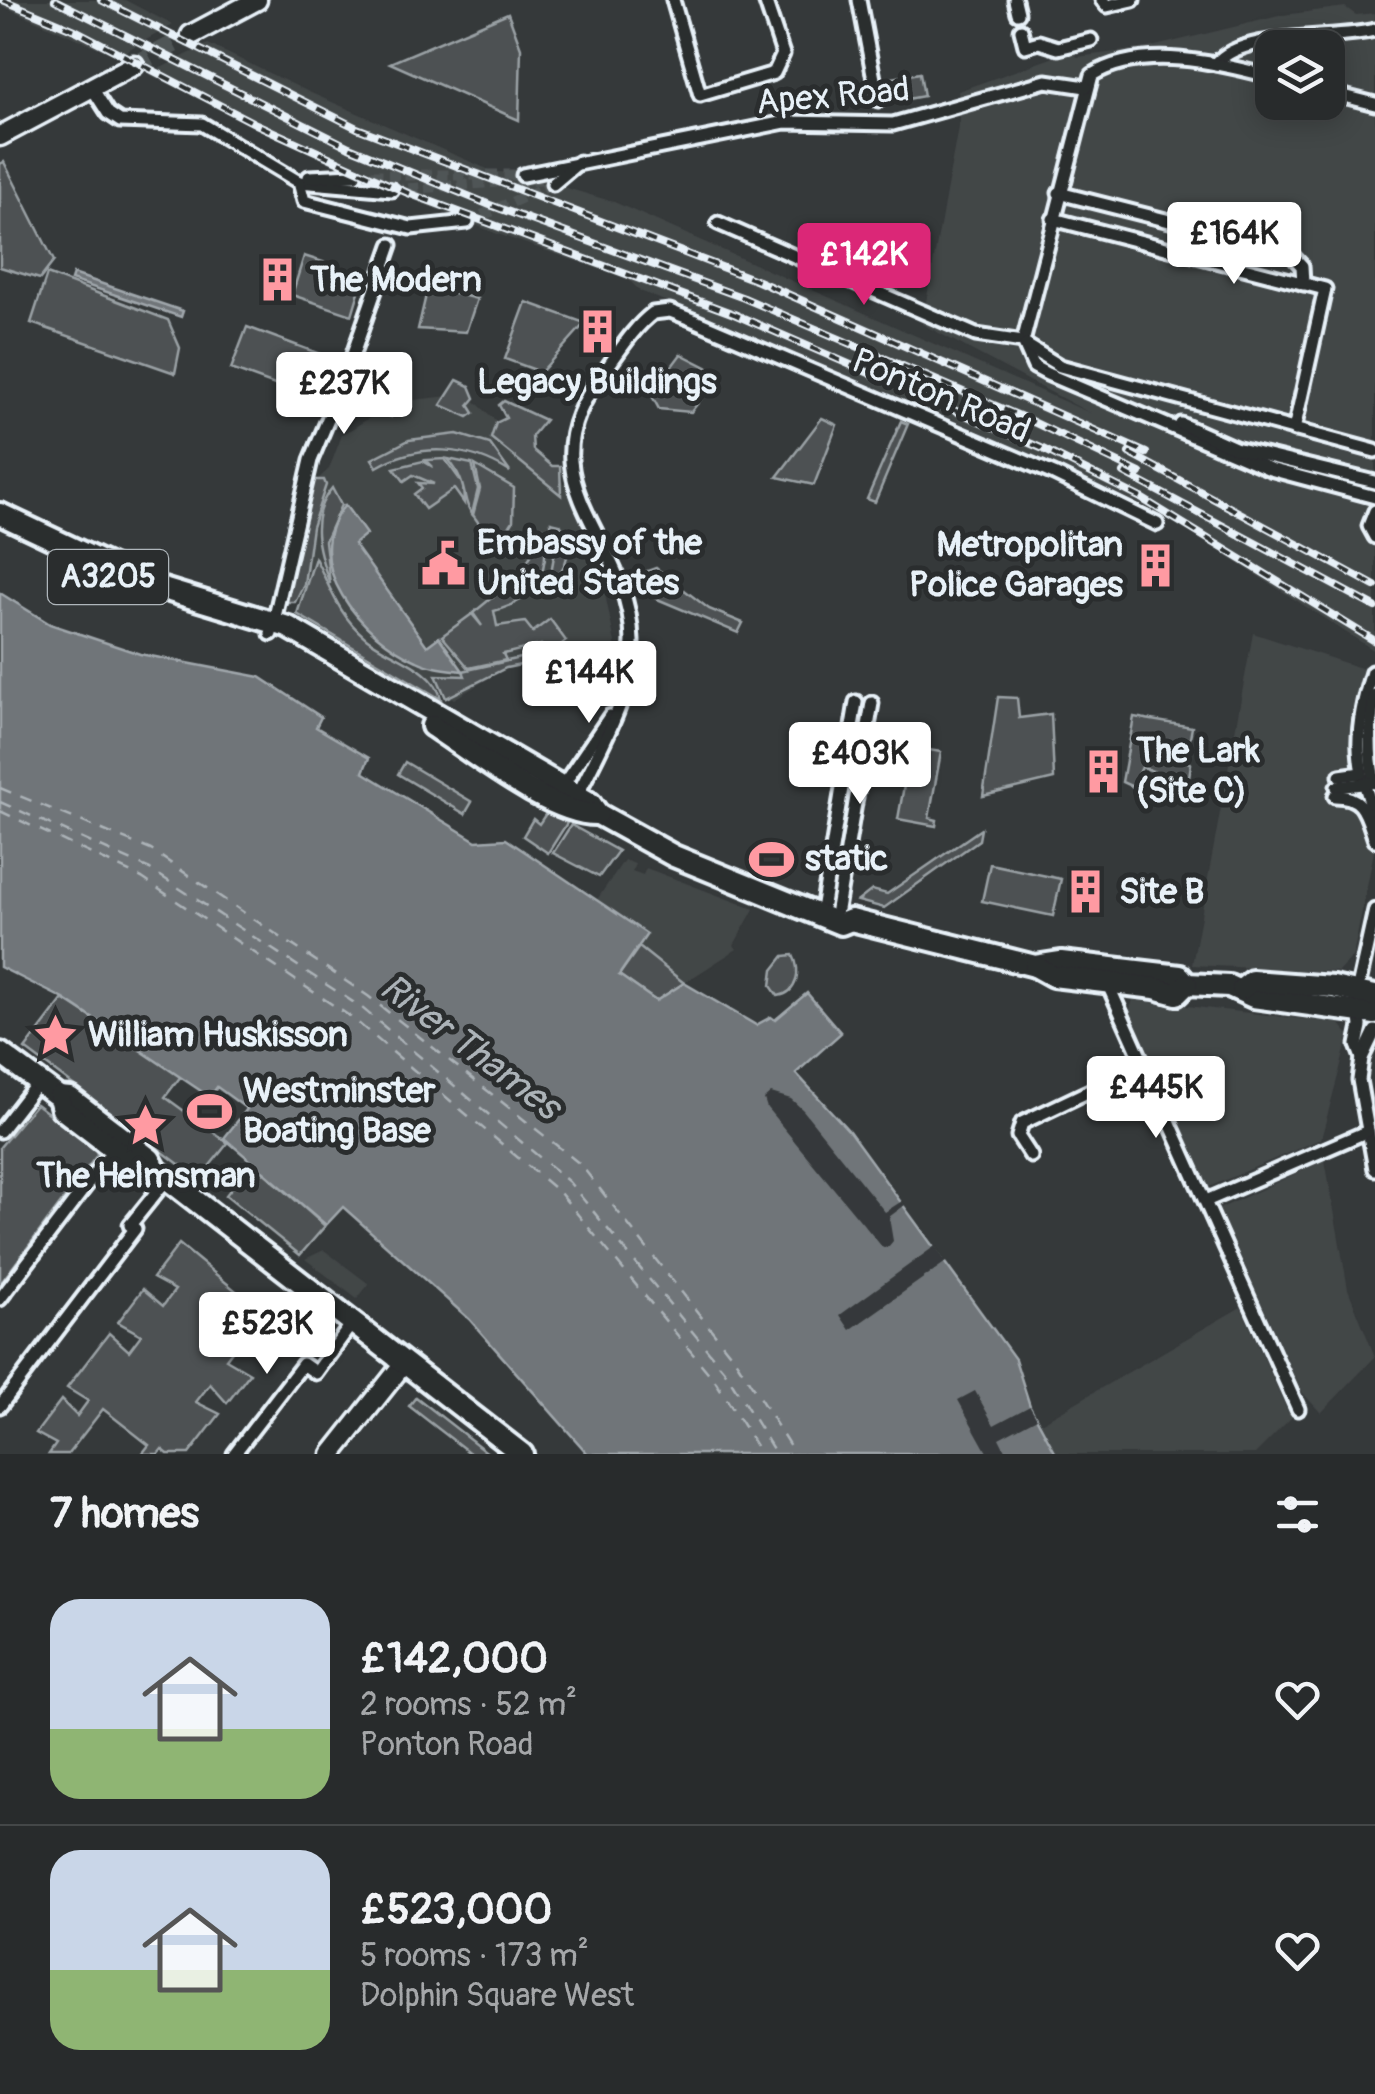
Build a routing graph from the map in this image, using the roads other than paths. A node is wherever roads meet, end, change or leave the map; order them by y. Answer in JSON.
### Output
{"nodes":[{"id":1,"x":257,"y":0,"type":"edge"},
{"id":2,"x":672,"y":0,"type":"edge"},
{"id":3,"x":765,"y":0,"type":"edge"},
{"id":4,"x":859,"y":0,"type":"edge"},
{"id":5,"x":1102,"y":0,"type":"edge"},
{"id":6,"x":1133,"y":0,"type":"edge"},
{"id":7,"x":1022,"y":30,"type":"dead end"},
{"id":8,"x":1375,"y":30,"type":"edge"},
{"id":9,"x":191,"y":35,"type":"tunnel mouth"},
{"id":10,"x":1091,"y":40,"type":"dead end"},
{"id":11,"x":1216,"y":64,"type":"junction"},
{"id":12,"x":134,"y":66,"type":"tunnel mouth"},
{"id":13,"x":1255,"y":73,"type":"edge"},
{"id":14,"x":1086,"y":87,"type":"junction"},
{"id":15,"x":92,"y":88,"type":"junction"},
{"id":16,"x":1345,"y":96,"type":"edge"},
{"id":17,"x":878,"y":100,"type":"dead end"},
{"id":18,"x":1375,"y":104,"type":"edge"},
{"id":19,"x":0,"y":136,"type":"edge"},
{"id":20,"x":582,"y":160,"type":"junction"},
{"id":21,"x":285,"y":172,"type":"junction"},
{"id":22,"x":355,"y":174,"type":"tunnel mouth"},
{"id":23,"x":523,"y":174,"type":"tunnel mouth"},
{"id":24,"x":299,"y":182,"type":"junction"},
{"id":25,"x":547,"y":182,"type":"tunnel mouth"},
{"id":26,"x":392,"y":190,"type":"tunnel mouth"},
{"id":27,"x":1059,"y":193,"type":"junction"},
{"id":28,"x":1052,"y":220,"type":"junction"},
{"id":29,"x":468,"y":222,"type":"tunnel mouth"},
{"id":30,"x":718,"y":223,"type":"dead end"},
{"id":31,"x":391,"y":245,"type":"dead end"},
{"id":32,"x":1303,"y":284,"type":"junction"},
{"id":33,"x":1023,"y":342,"type":"junction"},
{"id":34,"x":1157,"y":422,"type":"junction"},
{"id":35,"x":1294,"y":430,"type":"junction"},
{"id":36,"x":1375,"y":451,"type":"edge"},
{"id":37,"x":1375,"y":482,"type":"edge"},
{"id":38,"x":1375,"y":498,"type":"edge"},
{"id":39,"x":1375,"y":511,"type":"edge"},
{"id":40,"x":0,"y":514,"type":"edge"},
{"id":41,"x":1157,"y":524,"type":"dead end"},
{"id":42,"x":0,"y":528,"type":"edge"},
{"id":43,"x":1375,"y":537,"type":"edge"},
{"id":44,"x":272,"y":628,"type":"junction"},
{"id":45,"x":1372,"y":672,"type":"dead end"},
{"id":46,"x":1375,"y":695,"type":"edge"},
{"id":47,"x":856,"y":702,"type":"dead end"},
{"id":48,"x":872,"y":703,"type":"dead end"},
{"id":49,"x":1367,"y":779,"type":"edge"},
{"id":50,"x":566,"y":798,"type":"junction"},
{"id":51,"x":1375,"y":816,"type":"edge"},
{"id":52,"x":1375,"y":840,"type":"edge"},
{"id":53,"x":778,"y":896,"type":"junction"},
{"id":54,"x":1375,"y":910,"type":"edge"},
{"id":55,"x":837,"y":911,"type":"junction"},
{"id":56,"x":1110,"y":976,"type":"junction"},
{"id":57,"x":1369,"y":1003,"type":"edge"},
{"id":58,"x":1375,"y":1031,"type":"edge"},
{"id":59,"x":0,"y":1053,"type":"edge"},
{"id":60,"x":1362,"y":1058,"type":"junction"},
{"id":61,"x":1144,"y":1064,"type":"junction"},
{"id":62,"x":38,"y":1082,"type":"junction"},
{"id":63,"x":59,"y":1097,"type":"junction"},
{"id":64,"x":1368,"y":1130,"type":"junction"},
{"id":65,"x":0,"y":1132,"type":"edge"},
{"id":66,"x":114,"y":1149,"type":"junction"},
{"id":67,"x":1030,"y":1156,"type":"dead end"},
{"id":68,"x":1375,"y":1169,"type":"edge"},
{"id":69,"x":161,"y":1174,"type":"junction"},
{"id":70,"x":1206,"y":1200,"type":"junction"},
{"id":71,"x":0,"y":1299,"type":"edge"},
{"id":72,"x":353,"y":1322,"type":"junction"},
{"id":73,"x":404,"y":1362,"type":"junction"},
{"id":74,"x":0,"y":1406,"type":"edge"},
{"id":75,"x":1298,"y":1410,"type":"dead end"},
{"id":76,"x":234,"y":1454,"type":"edge"},
{"id":77,"x":332,"y":1454,"type":"edge"},
{"id":78,"x":522,"y":1454,"type":"edge"}],
"edges":[{"from":1,"to":9,"type":"main road"},
{"from":2,"to":3,"type":"street"},
{"from":4,"to":17,"type":"street"},
{"from":5,"to":6,"type":"street"},
{"from":7,"to":10,"type":"street"},
{"from":8,"to":11,"type":"street"},
{"from":11,"to":13,"type":"street"},
{"from":11,"to":14,"type":"street"},
{"from":12,"to":15,"type":"main road"},
{"from":14,"to":20,"type":"street","name":"Apex Road"},
{"from":14,"to":27,"type":"street"},
{"from":15,"to":19,"type":"main road"},
{"from":15,"to":21,"type":"street"},
{"from":16,"to":18,"type":"street"},
{"from":20,"to":23,"type":"street","name":"Apex Road"},
{"from":20,"to":25,"type":"street"},
{"from":21,"to":22,"type":"street"},
{"from":21,"to":24,"type":"street"},
{"from":24,"to":26,"type":"street"},
{"from":24,"to":29,"type":"street"},
{"from":27,"to":28,"type":"street"},
{"from":27,"to":32,"type":"street"},
{"from":28,"to":32,"type":"street"},
{"from":28,"to":33,"type":"street"},
{"from":30,"to":33,"type":"street"},
{"from":31,"to":44,"type":"street"},
{"from":32,"to":35,"type":"street"},
{"from":33,"to":34,"type":"street"},
{"from":33,"to":35,"type":"street"},
{"from":34,"to":37,"type":"street"},
{"from":34,"to":38,"type":"street"},
{"from":35,"to":36,"type":"street"},
{"from":39,"to":43,"type":"street"},
{"from":40,"to":44,"type":"highway","number":"A3205"},
{"from":41,"to":50,"type":"street","name":"Ponton Road"},
{"from":42,"to":44,"type":"highway","number":"A3205"},
{"from":44,"to":50,"type":"highway","number":"A3205"},
{"from":45,"to":49,"type":"street"},
{"from":46,"to":49,"type":"street"},
{"from":47,"to":55,"type":"street"},
{"from":48,"to":55,"type":"street"},
{"from":49,"to":51,"type":"street"},
{"from":49,"to":52,"type":"street"},
{"from":50,"to":53,"type":"highway","number":"A3205"},
{"from":53,"to":55,"type":"highway","number":"A3205"},
{"from":53,"to":55,"type":"highway","number":"A3205"},
{"from":54,"to":57,"type":"street"},
{"from":55,"to":56,"type":"highway","number":"A3205"},
{"from":56,"to":57,"type":"highway","number":"A3205"},
{"from":56,"to":61,"type":"street"},
{"from":57,"to":60,"type":"street"},
{"from":58,"to":60,"type":"street"},
{"from":59,"to":62,"type":"highway"},
{"from":60,"to":64,"type":"street"},
{"from":61,"to":67,"type":"street"},
{"from":61,"to":70,"type":"street"},
{"from":62,"to":63,"type":"highway"},
{"from":62,"to":65,"type":"street"},
{"from":63,"to":66,"type":"highway"},
{"from":63,"to":69,"type":"highway"},
{"from":64,"to":68,"type":"street"},
{"from":64,"to":70,"type":"street"},
{"from":66,"to":69,"type":"highway"},
{"from":66,"to":71,"type":"street"},
{"from":69,"to":72,"type":"highway"},
{"from":69,"to":74,"type":"street"},
{"from":70,"to":75,"type":"street"},
{"from":72,"to":73,"type":"highway"},
{"from":72,"to":76,"type":"street"},
{"from":73,"to":77,"type":"main road"},
{"from":73,"to":78,"type":"highway"}]}
